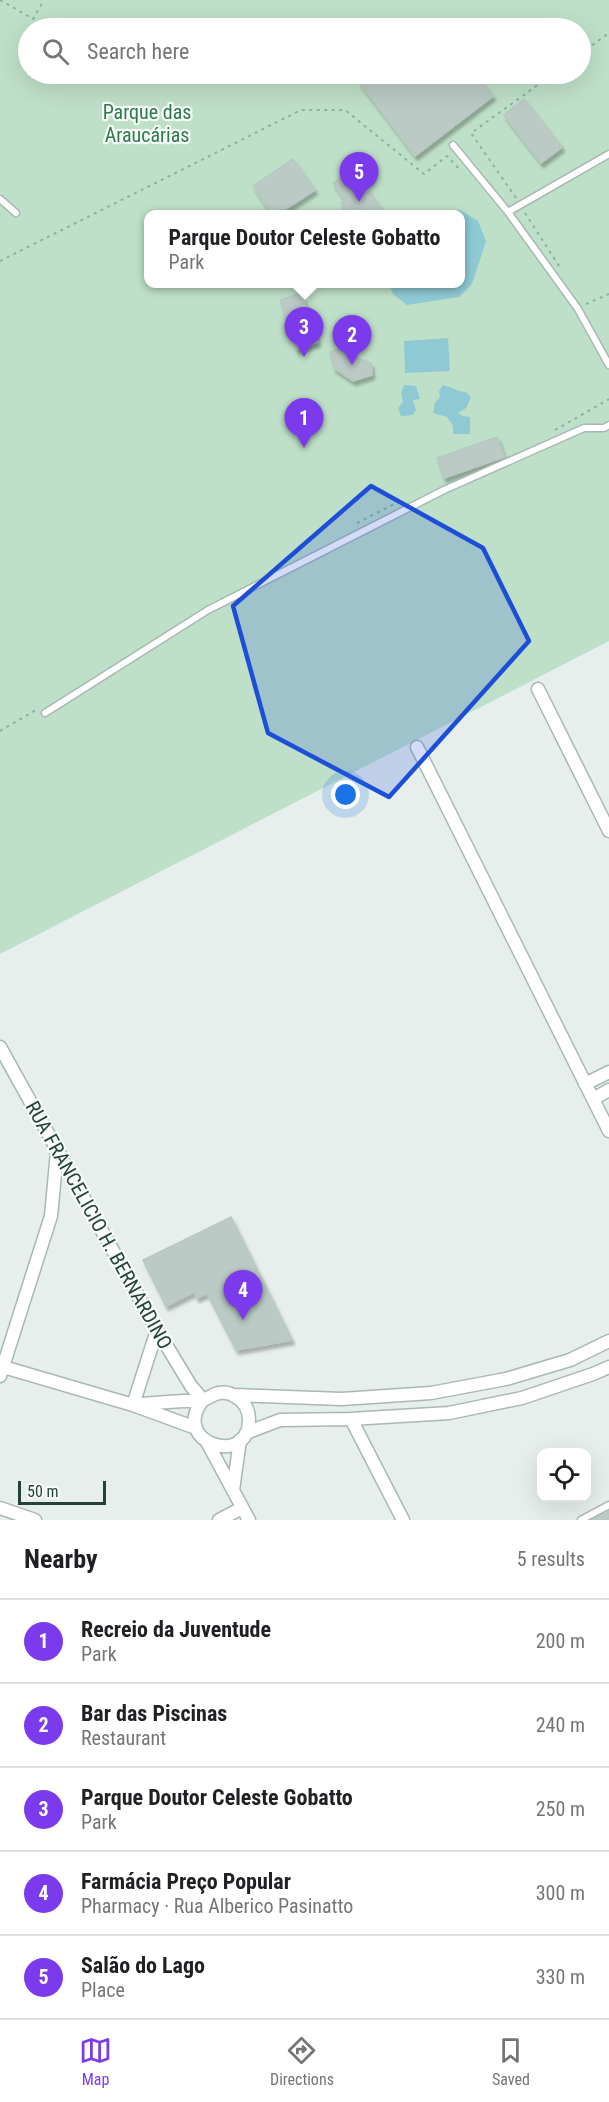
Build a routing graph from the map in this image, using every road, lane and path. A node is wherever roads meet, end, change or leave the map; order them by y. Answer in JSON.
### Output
{"nodes":[{"id":1,"x":0,"y":0,"type":"edge"},
{"id":2,"x":44,"y":0,"type":"edge"},
{"id":3,"x":31,"y":18,"type":"edge"},
{"id":4,"x":34,"y":18,"type":"edge"},
{"id":5,"x":609,"y":33,"type":"edge"},
{"id":6,"x":591,"y":46,"type":"edge"},
{"id":7,"x":539,"y":84,"type":"edge"},
{"id":8,"x":453,"y":145,"type":"dead end"},
{"id":9,"x":609,"y":154,"type":"edge"},
{"id":10,"x":462,"y":172,"type":"dead end"},
{"id":11,"x":0,"y":199,"type":"edge"},
{"id":12,"x":519,"y":204,"type":"junction"},
{"id":13,"x":508,"y":212,"type":"junction"},
{"id":14,"x":15,"y":213,"type":"dead end"},
{"id":15,"x":0,"y":261,"type":"edge"},
{"id":16,"x":561,"y":268,"type":"dead end"},
{"id":17,"x":609,"y":294,"type":"edge"},
{"id":18,"x":585,"y":305,"type":"dead end"},
{"id":19,"x":609,"y":365,"type":"edge"},
{"id":20,"x":609,"y":425,"type":"edge"},
{"id":21,"x":538,"y":690,"type":"dead end"},
{"id":22,"x":45,"y":713,"type":"dead end"},
{"id":23,"x":417,"y":747,"type":"dead end"},
{"id":24,"x":609,"y":831,"type":"edge"},
{"id":25,"x":0,"y":1047,"type":"edge"},
{"id":26,"x":609,"y":1072,"type":"edge"},
{"id":27,"x":585,"y":1084,"type":"junction"},
{"id":28,"x":609,"y":1090,"type":"edge"},
{"id":29,"x":593,"y":1099,"type":"junction"},
{"id":30,"x":609,"y":1131,"type":"edge"},
{"id":31,"x":57,"y":1152,"type":"junction"},
{"id":32,"x":157,"y":1330,"type":"junction"},
{"id":33,"x":609,"y":1341,"type":"edge"},
{"id":34,"x":609,"y":1367,"type":"edge"},
{"id":35,"x":1,"y":1370,"type":"edge"},
{"id":36,"x":234,"y":1395,"type":"junction"},
{"id":37,"x":203,"y":1400,"type":"junction"},
{"id":38,"x":133,"y":1405,"type":"junction"},
{"id":39,"x":351,"y":1419,"type":"junction"},
{"id":40,"x":196,"y":1428,"type":"junction"},
{"id":41,"x":243,"y":1437,"type":"junction"},
{"id":42,"x":207,"y":1442,"type":"junction"},
{"id":43,"x":233,"y":1490,"type":"junction"},
{"id":44,"x":609,"y":1505,"type":"edge"},
{"id":45,"x":0,"y":1508,"type":"edge"},
{"id":46,"x":243,"y":1508,"type":"junction"},
{"id":47,"x":35,"y":1520,"type":"edge"},
{"id":48,"x":219,"y":1520,"type":"edge"},
{"id":49,"x":249,"y":1520,"type":"edge"},
{"id":50,"x":403,"y":1520,"type":"edge"},
{"id":51,"x":581,"y":1520,"type":"edge"}],
"edges":[{"from":1,"to":3,"type":"path"},
{"from":2,"to":4,"type":"path"},
{"from":5,"to":6,"type":"path"},
{"from":7,"to":12,"type":"path"},
{"from":8,"to":13,"type":"lane"},
{"from":9,"to":12,"type":"lane"},
{"from":10,"to":15,"type":"path"},
{"from":11,"to":14,"type":"lane"},
{"from":12,"to":13,"type":"lane"},
{"from":12,"to":16,"type":"path"},
{"from":13,"to":19,"type":"lane"},
{"from":17,"to":18,"type":"path"},
{"from":20,"to":22,"type":"lane"},
{"from":21,"to":24,"type":"street"},
{"from":23,"to":27,"type":"street"},
{"from":25,"to":31,"type":"street","name":"RUA FRANCELICIO H. BERNARDINO"},
{"from":26,"to":27,"type":"street"},
{"from":27,"to":29,"type":"street"},
{"from":28,"to":29,"type":"street"},
{"from":29,"to":30,"type":"street"},
{"from":31,"to":32,"type":"street","name":"RUA FRANCELICIO H. BERNARDINO"},
{"from":31,"to":35,"type":"street"},
{"from":32,"to":37,"type":"street","name":"RUA FRANCELICIO H. BERNARDINO"},
{"from":32,"to":38,"type":"street"},
{"from":33,"to":36,"type":"street"},
{"from":34,"to":39,"type":"street"},
{"from":35,"to":38,"type":"street"},
{"from":36,"to":37,"type":"street"},
{"from":36,"to":41,"type":"street"},
{"from":37,"to":38,"type":"street"},
{"from":37,"to":40,"type":"street"},
{"from":38,"to":40,"type":"street"},
{"from":39,"to":41,"type":"street"},
{"from":39,"to":50,"type":"street"},
{"from":40,"to":42,"type":"street"},
{"from":41,"to":42,"type":"street"},
{"from":41,"to":43,"type":"street"},
{"from":42,"to":43,"type":"street"},
{"from":43,"to":46,"type":"street"},
{"from":44,"to":51,"type":"lane"},
{"from":45,"to":47,"type":"street"},
{"from":46,"to":48,"type":"street"},
{"from":46,"to":49,"type":"street"}]}
